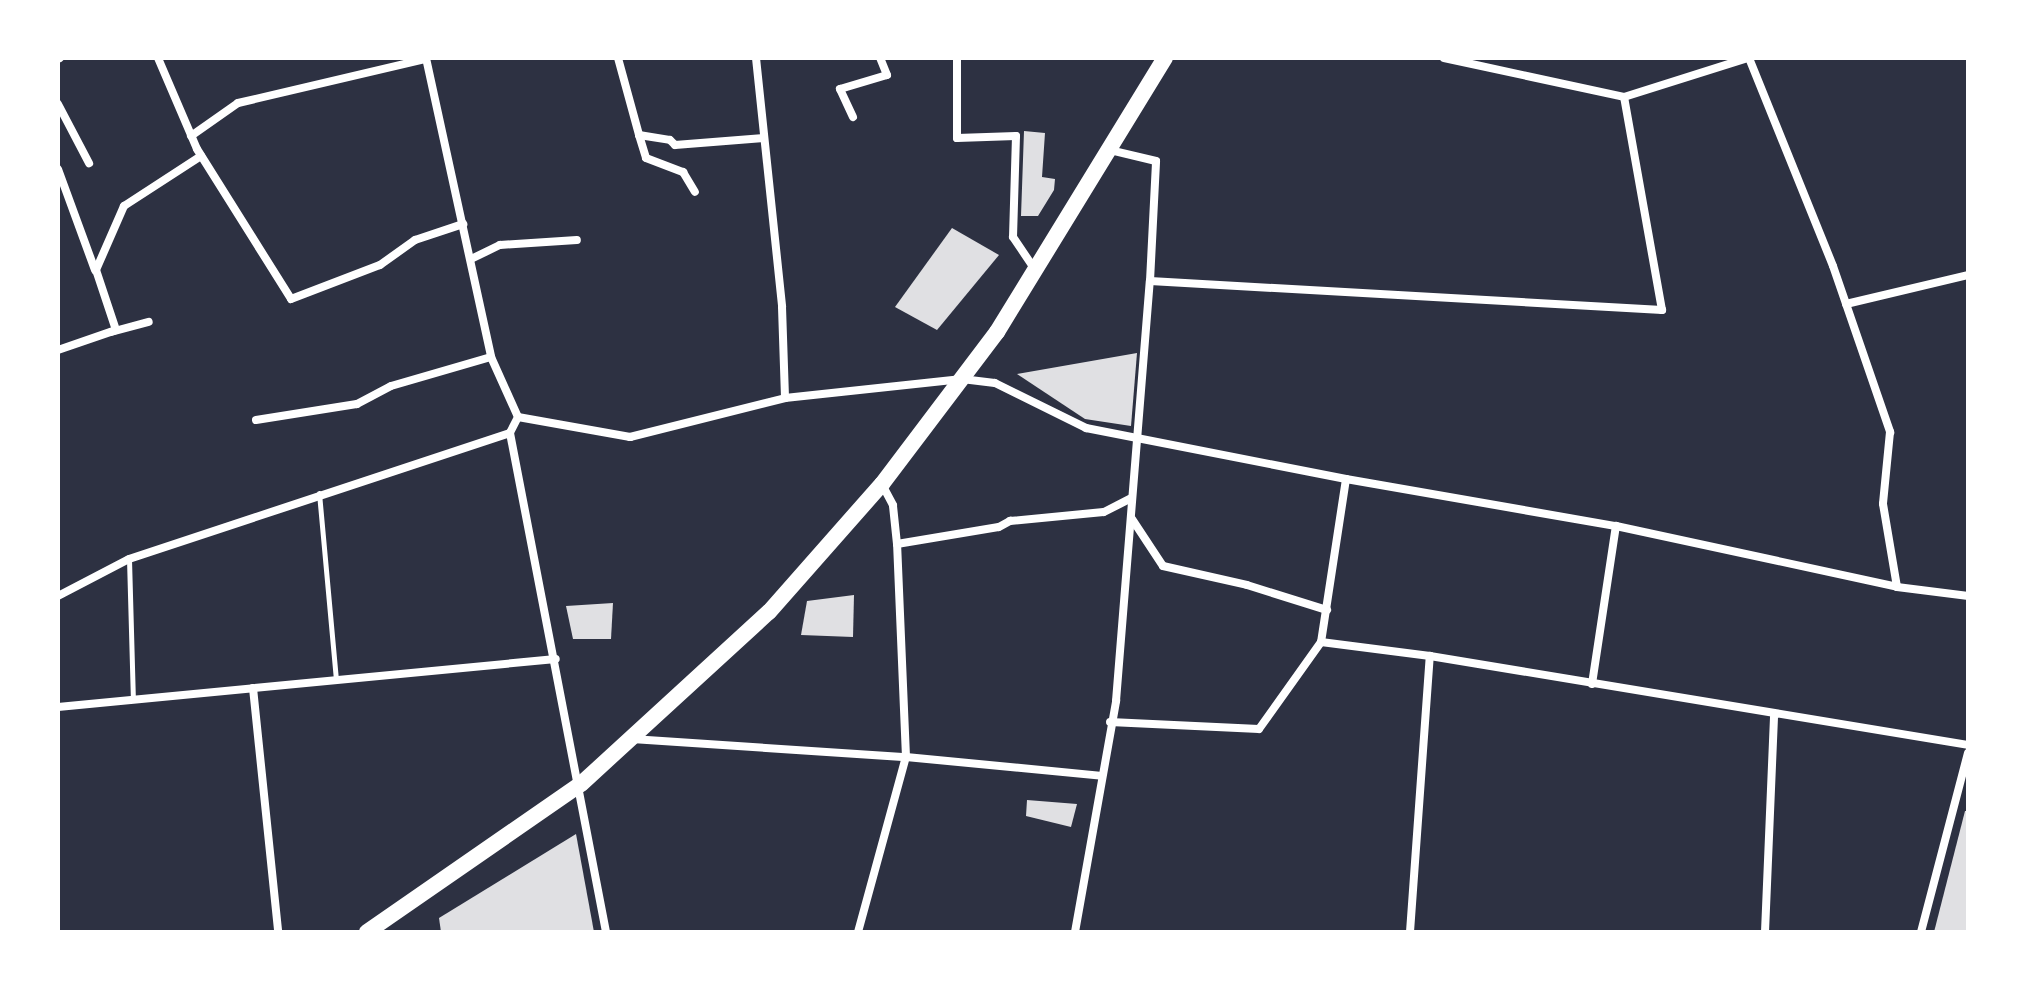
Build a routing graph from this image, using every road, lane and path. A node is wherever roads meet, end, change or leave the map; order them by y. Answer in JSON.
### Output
{"nodes":[{"id":1,"x":158,"y":58,"type":"edge"},
{"id":2,"x":618,"y":58,"type":"edge"},
{"id":3,"x":756,"y":58,"type":"edge"},
{"id":4,"x":880,"y":58,"type":"edge"},
{"id":5,"x":957,"y":58,"type":"edge"},
{"id":6,"x":1165,"y":58,"type":"edge"},
{"id":7,"x":1444,"y":58,"type":"edge"},
{"id":8,"x":1748,"y":58,"type":"edge"},
{"id":9,"x":426,"y":59,"type":"edge"},
{"id":10,"x":1624,"y":97,"type":"junction"},
{"id":11,"x":58,"y":104,"type":"edge"},
{"id":12,"x":853,"y":117,"type":"dead end"},
{"id":13,"x":639,"y":135,"type":"junction"},
{"id":14,"x":191,"y":136,"type":"junction"},
{"id":15,"x":764,"y":138,"type":"junction"},
{"id":16,"x":1110,"y":150,"type":"junction"},
{"id":17,"x":201,"y":156,"type":"junction"},
{"id":18,"x":89,"y":163,"type":"dead end"},
{"id":19,"x":58,"y":169,"type":"edge"},
{"id":20,"x":695,"y":192,"type":"dead end"},
{"id":21,"x":463,"y":224,"type":"junction"},
{"id":22,"x":577,"y":240,"type":"dead end"},
{"id":23,"x":471,"y":259,"type":"junction"},
{"id":24,"x":96,"y":270,"type":"junction"},
{"id":25,"x":1036,"y":270,"type":"junction"},
{"id":26,"x":1968,"y":275,"type":"edge"},
{"id":27,"x":1150,"y":281,"type":"junction"},
{"id":28,"x":1846,"y":304,"type":"junction"},
{"id":29,"x":149,"y":322,"type":"dead end"},
{"id":30,"x":111,"y":332,"type":"junction"},
{"id":31,"x":58,"y":350,"type":"edge"},
{"id":32,"x":491,"y":357,"type":"junction"},
{"id":33,"x":962,"y":379,"type":"junction"},
{"id":34,"x":785,"y":398,"type":"junction"},
{"id":35,"x":518,"y":417,"type":"junction"},
{"id":36,"x":256,"y":420,"type":"dead end"},
{"id":37,"x":510,"y":433,"type":"junction"},
{"id":38,"x":1137,"y":439,"type":"junction"},
{"id":39,"x":1346,"y":479,"type":"junction"},
{"id":40,"x":882,"y":484,"type":"junction"},
{"id":41,"x":319,"y":493,"type":"junction"},
{"id":42,"x":1132,"y":498,"type":"junction"},
{"id":43,"x":1132,"y":519,"type":"junction"},
{"id":44,"x":1616,"y":526,"type":"junction"},
{"id":45,"x":897,"y":544,"type":"junction"},
{"id":46,"x":129,"y":559,"type":"junction"},
{"id":47,"x":1897,"y":587,"type":"junction"},
{"id":48,"x":58,"y":596,"type":"edge"},
{"id":49,"x":1968,"y":596,"type":"edge"},
{"id":50,"x":1327,"y":610,"type":"junction"},
{"id":51,"x":1321,"y":642,"type":"junction"},
{"id":52,"x":1430,"y":656,"type":"junction"},
{"id":53,"x":556,"y":659,"type":"junction"},
{"id":54,"x":336,"y":680,"type":"junction"},
{"id":55,"x":1592,"y":684,"type":"junction"},
{"id":56,"x":253,"y":688,"type":"junction"},
{"id":57,"x":133,"y":700,"type":"junction"},
{"id":58,"x":58,"y":707,"type":"edge"},
{"id":59,"x":1774,"y":714,"type":"junction"},
{"id":60,"x":1110,"y":722,"type":"junction"},
{"id":61,"x":632,"y":739,"type":"junction"},
{"id":62,"x":1968,"y":745,"type":"edge"},
{"id":63,"x":1968,"y":753,"type":"edge"},
{"id":64,"x":906,"y":757,"type":"junction"},
{"id":65,"x":1102,"y":776,"type":"junction"},
{"id":66,"x":581,"y":784,"type":"junction"},
{"id":67,"x":278,"y":932,"type":"edge"},
{"id":68,"x":367,"y":932,"type":"edge"},
{"id":69,"x":606,"y":932,"type":"edge"},
{"id":70,"x":858,"y":932,"type":"edge"},
{"id":71,"x":1075,"y":932,"type":"edge"},
{"id":72,"x":1410,"y":932,"type":"edge"},
{"id":73,"x":1765,"y":932,"type":"edge"},
{"id":74,"x":1921,"y":932,"type":"edge"}],
"edges":[{"from":1,"to":14,"type":"street"},
{"from":2,"to":13,"type":"street"},
{"from":3,"to":15,"type":"street"},
{"from":4,"to":12,"type":"street"},
{"from":5,"to":25,"type":"street"},
{"from":6,"to":16,"type":"main road"},
{"from":7,"to":10,"type":"street"},
{"from":8,"to":10,"type":"street"},
{"from":8,"to":28,"type":"street"},
{"from":9,"to":14,"type":"street"},
{"from":9,"to":21,"type":"street"},
{"from":10,"to":27,"type":"street"},
{"from":11,"to":18,"type":"street"},
{"from":13,"to":15,"type":"street"},
{"from":13,"to":20,"type":"street"},
{"from":14,"to":17,"type":"street"},
{"from":15,"to":34,"type":"street"},
{"from":16,"to":25,"type":"main road"},
{"from":16,"to":27,"type":"street"},
{"from":17,"to":21,"type":"street"},
{"from":17,"to":24,"type":"street"},
{"from":19,"to":24,"type":"street"},
{"from":21,"to":23,"type":"street"},
{"from":22,"to":23,"type":"street"},
{"from":23,"to":32,"type":"street"},
{"from":24,"to":30,"type":"street"},
{"from":25,"to":33,"type":"main road"},
{"from":26,"to":28,"type":"street"},
{"from":27,"to":38,"type":"street"},
{"from":28,"to":47,"type":"street"},
{"from":29,"to":30,"type":"street"},
{"from":30,"to":31,"type":"street"},
{"from":32,"to":35,"type":"street"},
{"from":32,"to":36,"type":"street"},
{"from":33,"to":34,"type":"street"},
{"from":33,"to":38,"type":"street"},
{"from":33,"to":40,"type":"main road"},
{"from":34,"to":35,"type":"street"},
{"from":35,"to":37,"type":"street"},
{"from":37,"to":41,"type":"street"},
{"from":37,"to":53,"type":"street"},
{"from":38,"to":39,"type":"street"},
{"from":38,"to":42,"type":"street"},
{"from":39,"to":44,"type":"street"},
{"from":39,"to":50,"type":"street"},
{"from":40,"to":45,"type":"street"},
{"from":40,"to":61,"type":"main road"},
{"from":41,"to":46,"type":"street"},
{"from":41,"to":54,"type":"lane"},
{"from":42,"to":43,"type":"street"},
{"from":42,"to":45,"type":"street"},
{"from":43,"to":50,"type":"street"},
{"from":43,"to":60,"type":"street"},
{"from":44,"to":47,"type":"street"},
{"from":44,"to":55,"type":"street"},
{"from":45,"to":64,"type":"street"},
{"from":46,"to":48,"type":"street"},
{"from":46,"to":57,"type":"lane"},
{"from":47,"to":49,"type":"street"},
{"from":50,"to":51,"type":"street"},
{"from":51,"to":52,"type":"street"},
{"from":51,"to":60,"type":"street"},
{"from":52,"to":55,"type":"street"},
{"from":52,"to":72,"type":"street"},
{"from":53,"to":54,"type":"street"},
{"from":53,"to":66,"type":"street"},
{"from":54,"to":56,"type":"street"},
{"from":55,"to":59,"type":"street"},
{"from":56,"to":57,"type":"street"},
{"from":56,"to":67,"type":"street"},
{"from":57,"to":58,"type":"street"},
{"from":59,"to":62,"type":"street"},
{"from":59,"to":73,"type":"street"},
{"from":60,"to":65,"type":"street"},
{"from":61,"to":64,"type":"street"},
{"from":61,"to":66,"type":"main road"},
{"from":63,"to":74,"type":"street"},
{"from":64,"to":65,"type":"street"},
{"from":64,"to":70,"type":"street"},
{"from":65,"to":71,"type":"street"},
{"from":66,"to":68,"type":"main road"},
{"from":66,"to":69,"type":"street"}]}
